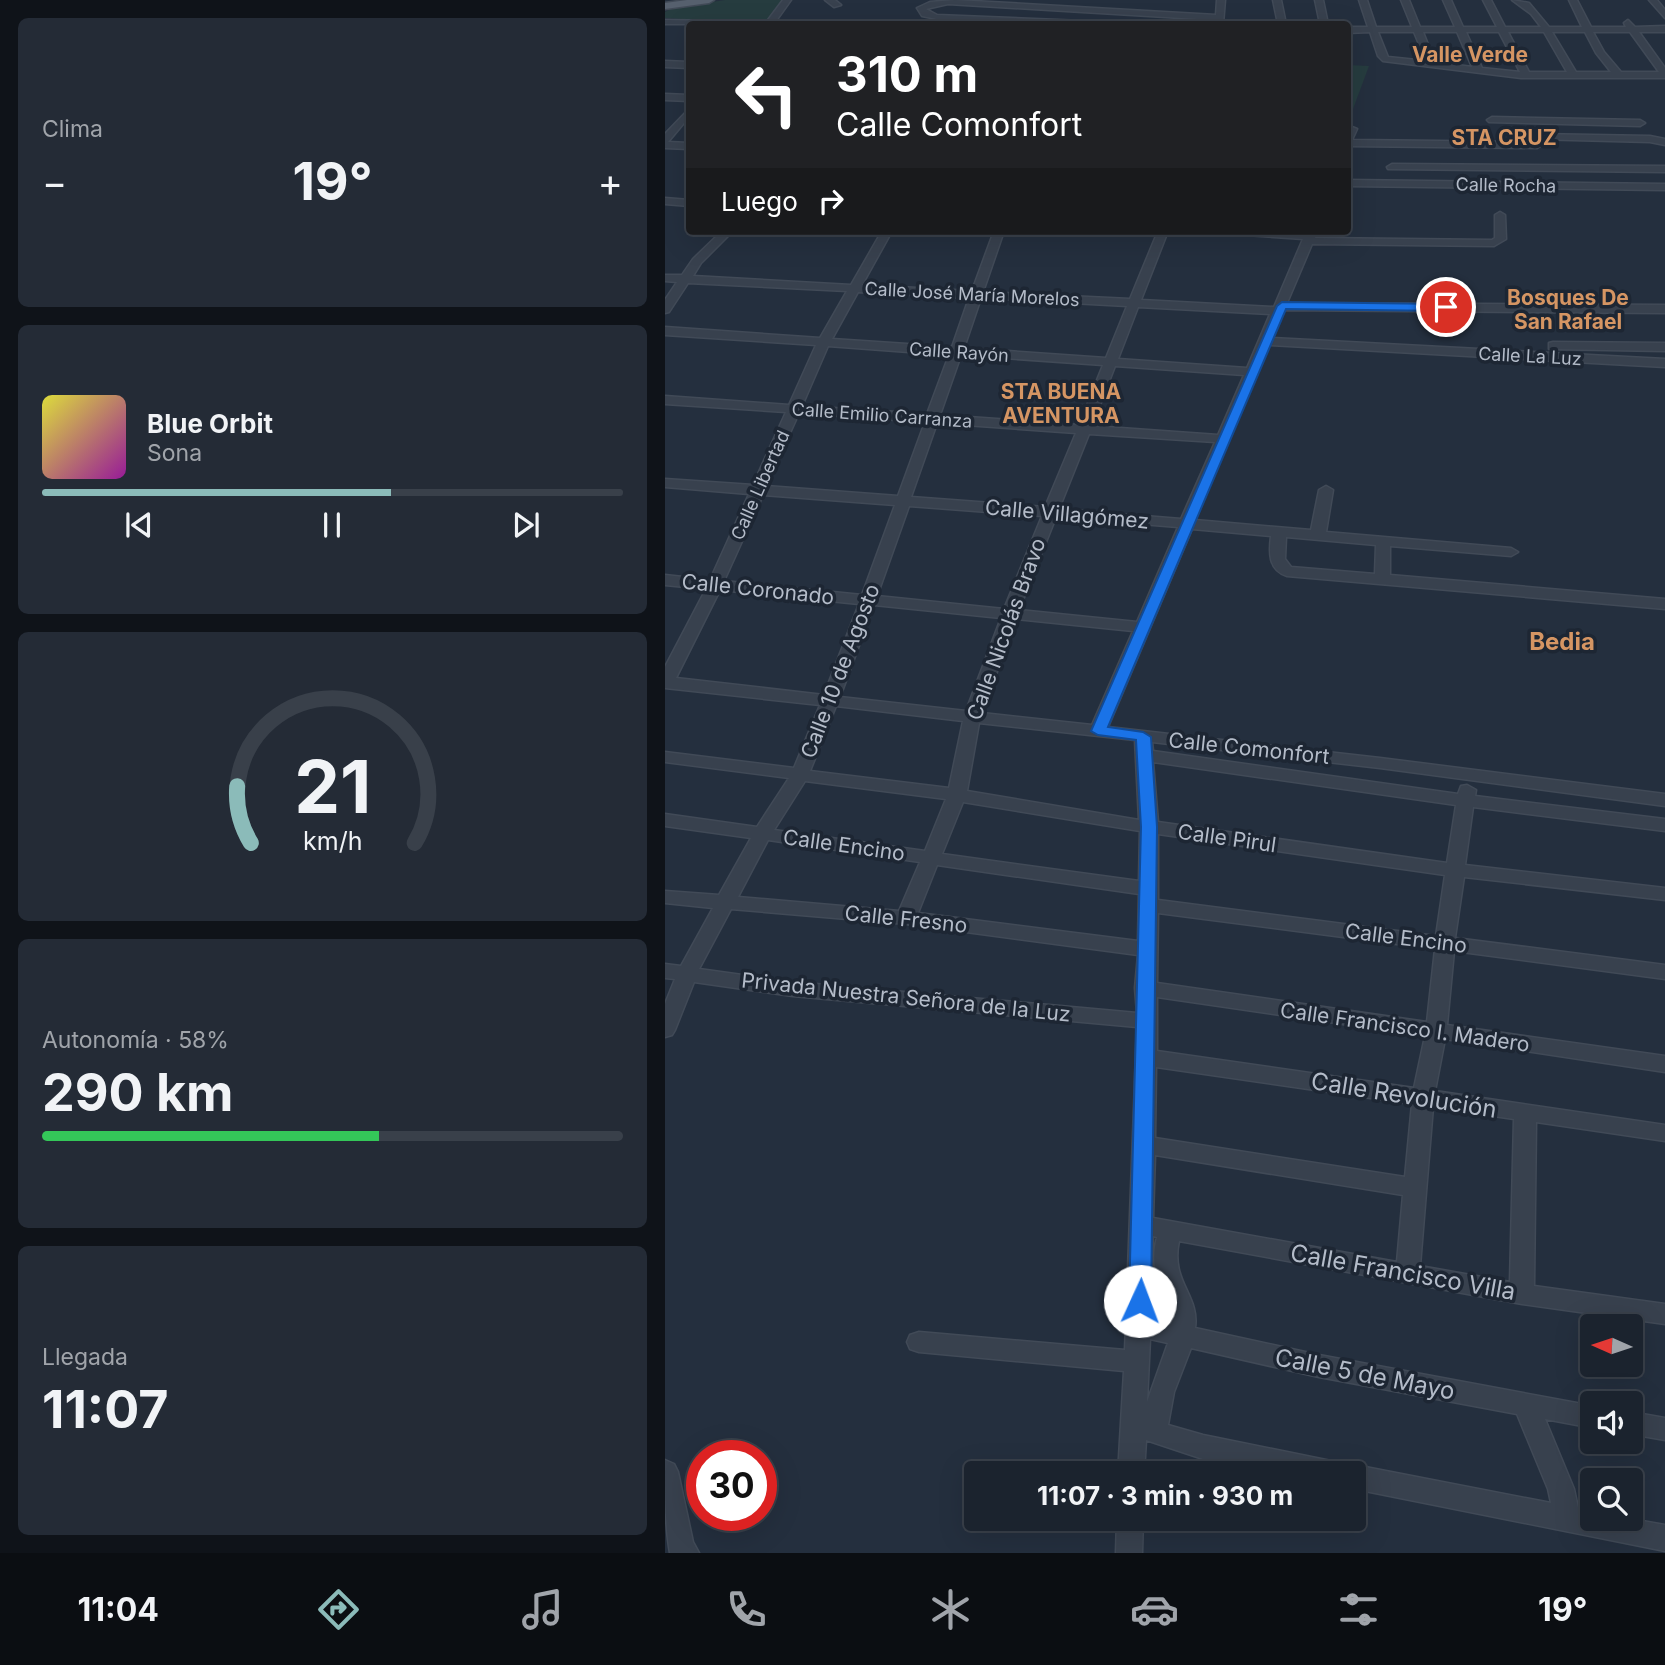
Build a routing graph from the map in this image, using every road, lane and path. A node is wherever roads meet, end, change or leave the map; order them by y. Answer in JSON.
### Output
{"nodes":[{"id":1,"x":686,"y":0,"type":"edge"},
{"id":2,"x":709,"y":0,"type":"edge"},
{"id":3,"x":787,"y":0,"type":"edge"},
{"id":4,"x":1221,"y":0,"type":"edge"},
{"id":5,"x":1277,"y":0,"type":"edge"},
{"id":6,"x":1319,"y":0,"type":"edge"},
{"id":7,"x":1363,"y":0,"type":"edge"},
{"id":8,"x":1405,"y":0,"type":"edge"},
{"id":9,"x":1447,"y":0,"type":"edge"},
{"id":10,"x":1487,"y":0,"type":"edge"},
{"id":11,"x":1516,"y":0,"type":"edge"},
{"id":12,"x":1573,"y":0,"type":"edge"},
{"id":13,"x":1653,"y":0,"type":"edge"},
{"id":14,"x":975,"y":4,"type":"junction"},
{"id":15,"x":666,"y":5,"type":"edge"},
{"id":16,"x":1030,"y":7,"type":"junction"},
{"id":17,"x":937,"y":16,"type":"junction"},
{"id":18,"x":1665,"y":16,"type":"edge"},
{"id":19,"x":956,"y":18,"type":"junction"},
{"id":20,"x":1006,"y":20,"type":"junction"},
{"id":21,"x":771,"y":21,"type":"edge"},
{"id":22,"x":931,"y":21,"type":"edge"},
{"id":23,"x":1025,"y":21,"type":"edge"},
{"id":24,"x":1219,"y":21,"type":"edge"},
{"id":25,"x":1281,"y":21,"type":"edge"},
{"id":26,"x":1323,"y":21,"type":"edge"},
{"id":27,"x":1626,"y":21,"type":"dead end"},
{"id":28,"x":665,"y":22,"type":"edge"},
{"id":29,"x":686,"y":23,"type":"edge"},
{"id":30,"x":1590,"y":29,"type":"junction"},
{"id":31,"x":1632,"y":29,"type":"junction"},
{"id":32,"x":1665,"y":29,"type":"edge"},
{"id":33,"x":1351,"y":30,"type":"edge"},
{"id":34,"x":1372,"y":30,"type":"junction"},
{"id":35,"x":1417,"y":30,"type":"junction"},
{"id":36,"x":1461,"y":30,"type":"junction"},
{"id":37,"x":1503,"y":30,"type":"junction"},
{"id":38,"x":1548,"y":30,"type":"junction"},
{"id":39,"x":1431,"y":63,"type":"junction"},
{"id":40,"x":665,"y":64,"type":"edge"},
{"id":41,"x":686,"y":65,"type":"edge"},
{"id":42,"x":1478,"y":69,"type":"junction"},
{"id":43,"x":1665,"y":74,"type":"edge"},
{"id":44,"x":1527,"y":75,"type":"junction"},
{"id":45,"x":1573,"y":75,"type":"junction"},
{"id":46,"x":1618,"y":75,"type":"junction"},
{"id":47,"x":665,"y":97,"type":"edge"},
{"id":48,"x":686,"y":98,"type":"edge"},
{"id":49,"x":686,"y":116,"type":"edge"},
{"id":50,"x":1492,"y":120,"type":"dead end"},
{"id":51,"x":1534,"y":121,"type":"junction"},
{"id":52,"x":1640,"y":123,"type":"dead end"},
{"id":53,"x":665,"y":140,"type":"edge"},
{"id":54,"x":1536,"y":141,"type":"junction"},
{"id":55,"x":1351,"y":142,"type":"edge"},
{"id":56,"x":1665,"y":142,"type":"edge"},
{"id":57,"x":1437,"y":144,"type":"junction"},
{"id":58,"x":665,"y":145,"type":"edge"},
{"id":59,"x":1488,"y":145,"type":"junction"},
{"id":60,"x":686,"y":146,"type":"edge"},
{"id":61,"x":1593,"y":154,"type":"junction"},
{"id":62,"x":1442,"y":166,"type":"junction"},
{"id":63,"x":1392,"y":167,"type":"dead end"},
{"id":64,"x":1491,"y":167,"type":"junction"},
{"id":65,"x":1543,"y":167,"type":"junction"},
{"id":66,"x":1661,"y":169,"type":"edge"},
{"id":67,"x":1351,"y":183,"type":"edge"},
{"id":68,"x":1665,"y":187,"type":"edge"},
{"id":69,"x":665,"y":201,"type":"edge"},
{"id":70,"x":686,"y":203,"type":"edge"},
{"id":71,"x":1500,"y":215,"type":"dead end"},
{"id":72,"x":724,"y":235,"type":"edge"},
{"id":73,"x":885,"y":235,"type":"edge"},
{"id":74,"x":998,"y":235,"type":"edge"},
{"id":75,"x":1161,"y":235,"type":"edge"},
{"id":76,"x":1310,"y":236,"type":"edge"},
{"id":77,"x":665,"y":278,"type":"edge"},
{"id":78,"x":683,"y":279,"type":"junction"},
{"id":79,"x":854,"y":287,"type":"junction"},
{"id":80,"x":976,"y":295,"type":"junction"},
{"id":81,"x":1135,"y":304,"type":"junction"},
{"id":82,"x":1281,"y":308,"type":"junction"},
{"id":83,"x":665,"y":309,"type":"edge"},
{"id":84,"x":1665,"y":310,"type":"edge"},
{"id":85,"x":665,"y":331,"type":"edge"},
{"id":86,"x":1267,"y":341,"type":"junction"},
{"id":87,"x":824,"y":342,"type":"junction"},
{"id":88,"x":1665,"y":347,"type":"edge"},
{"id":89,"x":1486,"y":349,"type":"junction"},
{"id":90,"x":955,"y":351,"type":"junction"},
{"id":91,"x":1110,"y":362,"type":"junction"},
{"id":92,"x":1665,"y":363,"type":"edge"},
{"id":93,"x":1252,"y":372,"type":"junction"},
{"id":94,"x":665,"y":400,"type":"edge"},
{"id":95,"x":794,"y":409,"type":"junction"},
{"id":96,"x":931,"y":419,"type":"junction"},
{"id":97,"x":1082,"y":430,"type":"junction"},
{"id":98,"x":1224,"y":439,"type":"junction"},
{"id":99,"x":665,"y":483,"type":"edge"},
{"id":100,"x":758,"y":490,"type":"junction"},
{"id":101,"x":1326,"y":490,"type":"dead end"},
{"id":102,"x":903,"y":501,"type":"junction"},
{"id":103,"x":1049,"y":512,"type":"junction"},
{"id":104,"x":1188,"y":524,"type":"junction"},
{"id":105,"x":1279,"y":531,"type":"junction"},
{"id":106,"x":1318,"y":534,"type":"junction"},
{"id":107,"x":1383,"y":541,"type":"junction"},
{"id":108,"x":1511,"y":552,"type":"dead end"},
{"id":109,"x":665,"y":580,"type":"edge"},
{"id":110,"x":1382,"y":580,"type":"junction"},
{"id":111,"x":715,"y":585,"type":"junction"},
{"id":112,"x":869,"y":600,"type":"junction"},
{"id":113,"x":1665,"y":604,"type":"edge"},
{"id":114,"x":1010,"y":613,"type":"junction"},
{"id":115,"x":1144,"y":627,"type":"junction"},
{"id":116,"x":665,"y":682,"type":"edge"},
{"id":117,"x":830,"y":702,"type":"junction"},
{"id":118,"x":972,"y":717,"type":"junction"},
{"id":119,"x":1098,"y":731,"type":"junction"},
{"id":120,"x":1144,"y":746,"type":"junction"},
{"id":121,"x":665,"y":757,"type":"edge"},
{"id":122,"x":1380,"y":763,"type":"junction"},
{"id":123,"x":1469,"y":774,"type":"junction"},
{"id":124,"x":799,"y":776,"type":"junction"},
{"id":125,"x":1367,"y":789,"type":"junction"},
{"id":126,"x":957,"y":795,"type":"junction"},
{"id":127,"x":1465,"y":800,"type":"junction"},
{"id":128,"x":1665,"y":800,"type":"edge"},
{"id":129,"x":665,"y":820,"type":"edge"},
{"id":130,"x":1665,"y":825,"type":"edge"},
{"id":131,"x":1149,"y":827,"type":"junction"},
{"id":132,"x":762,"y":834,"type":"junction"},
{"id":133,"x":932,"y":857,"type":"junction"},
{"id":134,"x":1455,"y":870,"type":"junction"},
{"id":135,"x":1665,"y":894,"type":"edge"},
{"id":136,"x":665,"y":897,"type":"edge"},
{"id":137,"x":1148,"y":897,"type":"junction"},
{"id":138,"x":727,"y":901,"type":"junction"},
{"id":139,"x":906,"y":918,"type":"junction"},
{"id":140,"x":1445,"y":943,"type":"junction"},
{"id":141,"x":1146,"y":949,"type":"junction"},
{"id":142,"x":665,"y":971,"type":"edge"},
{"id":143,"x":1665,"y":972,"type":"edge"},
{"id":144,"x":687,"y":973,"type":"junction"},
{"id":145,"x":1145,"y":988,"type":"junction"},
{"id":146,"x":1146,"y":1021,"type":"junction"},
{"id":147,"x":665,"y":1030,"type":"edge"},
{"id":148,"x":1436,"y":1032,"type":"junction"},
{"id":149,"x":1144,"y":1057,"type":"junction"},
{"id":150,"x":1665,"y":1064,"type":"edge"},
{"id":151,"x":1423,"y":1096,"type":"junction"},
{"id":152,"x":1525,"y":1113,"type":"junction"},
{"id":153,"x":1665,"y":1133,"type":"edge"},
{"id":154,"x":1143,"y":1145,"type":"junction"},
{"id":155,"x":1416,"y":1188,"type":"junction"},
{"id":156,"x":1142,"y":1225,"type":"junction"},
{"id":157,"x":1170,"y":1230,"type":"junction"},
{"id":158,"x":1408,"y":1272,"type":"junction"},
{"id":159,"x":1522,"y":1294,"type":"junction"},
{"id":160,"x":1665,"y":1314,"type":"edge"},
{"id":161,"x":1139,"y":1326,"type":"junction"},
{"id":162,"x":1179,"y":1336,"type":"junction"},
{"id":163,"x":919,"y":1342,"type":"dead end"},
{"id":164,"x":1137,"y":1362,"type":"junction"},
{"id":165,"x":1135,"y":1389,"type":"junction"},
{"id":166,"x":1162,"y":1392,"type":"junction"},
{"id":167,"x":1526,"y":1405,"type":"junction"},
{"id":168,"x":1580,"y":1415,"type":"edge"},
{"id":169,"x":1643,"y":1425,"type":"edge"},
{"id":170,"x":1143,"y":1428,"type":"junction"},
{"id":171,"x":1665,"y":1429,"type":"edge"},
{"id":172,"x":1134,"y":1461,"type":"edge"},
{"id":173,"x":1272,"y":1461,"type":"edge"},
{"id":174,"x":665,"y":1472,"type":"edge"},
{"id":175,"x":1366,"y":1479,"type":"edge"},
{"id":176,"x":1567,"y":1519,"type":"junction"},
{"id":177,"x":1130,"y":1531,"type":"edge"},
{"id":178,"x":1665,"y":1538,"type":"edge"},
{"id":179,"x":686,"y":1553,"type":"edge"},
{"id":180,"x":1129,"y":1553,"type":"edge"}],
"edges":[{"from":1,"to":15,"type":"main road"},
{"from":2,"to":15,"type":"main road"},
{"from":3,"to":21,"type":"street"},
{"from":4,"to":24,"type":"street"},
{"from":5,"to":25,"type":"street"},
{"from":6,"to":26,"type":"street"},
{"from":7,"to":34,"type":"street"},
{"from":8,"to":35,"type":"street"},
{"from":9,"to":36,"type":"street"},
{"from":10,"to":37,"type":"street"},
{"from":11,"to":38,"type":"street"},
{"from":12,"to":30,"type":"street"},
{"from":13,"to":18,"type":"street"},
{"from":14,"to":16,"type":"street"},
{"from":14,"to":17,"type":"street"},
{"from":14,"to":19,"type":"street"},
{"from":16,"to":20,"type":"street"},
{"from":16,"to":24,"type":"street"},
{"from":17,"to":19,"type":"street"},
{"from":17,"to":22,"type":"street"},
{"from":19,"to":20,"type":"street"},
{"from":20,"to":23,"type":"street"},
{"from":27,"to":31,"type":"street"},
{"from":28,"to":29,"type":"street"},
{"from":30,"to":31,"type":"street"},
{"from":30,"to":38,"type":"street"},
{"from":30,"to":46,"type":"street"},
{"from":31,"to":32,"type":"street"},
{"from":31,"to":43,"type":"street"},
{"from":33,"to":34,"type":"street"},
{"from":34,"to":35,"type":"street"},
{"from":34,"to":39,"type":"street"},
{"from":35,"to":36,"type":"street"},
{"from":35,"to":39,"type":"street"},
{"from":36,"to":37,"type":"street"},
{"from":36,"to":42,"type":"street"},
{"from":37,"to":38,"type":"street"},
{"from":37,"to":44,"type":"street"},
{"from":38,"to":45,"type":"street"},
{"from":39,"to":42,"type":"street"},
{"from":40,"to":41,"type":"street"},
{"from":42,"to":44,"type":"street"},
{"from":43,"to":46,"type":"street"},
{"from":44,"to":45,"type":"street"},
{"from":45,"to":46,"type":"street"},
{"from":47,"to":48,"type":"street"},
{"from":49,"to":53,"type":"street"},
{"from":50,"to":51,"type":"street"},
{"from":51,"to":52,"type":"street"},
{"from":51,"to":54,"type":"street"},
{"from":54,"to":59,"type":"street"},
{"from":54,"to":61,"type":"street"},
{"from":54,"to":65,"type":"street"},
{"from":55,"to":57,"type":"street"},
{"from":56,"to":61,"type":"street"},
{"from":57,"to":59,"type":"street"},
{"from":57,"to":62,"type":"street"},
{"from":58,"to":60,"type":"street"},
{"from":59,"to":64,"type":"street"},
{"from":61,"to":65,"type":"street"},
{"from":61,"to":66,"type":"street"},
{"from":62,"to":63,"type":"street"},
{"from":62,"to":64,"type":"street"},
{"from":64,"to":65,"type":"street"},
{"from":67,"to":68,"type":"street","name":"Calle Rocha"},
{"from":69,"to":70,"type":"street"},
{"from":71,"to":76,"type":"street"},
{"from":72,"to":78,"type":"street"},
{"from":73,"to":79,"type":"street","name":"Calle Libertad"},
{"from":74,"to":80,"type":"street","name":"Calle 10 de Agosto"},
{"from":75,"to":81,"type":"street","name":"Calle Nicolás Bravo"},
{"from":76,"to":82,"type":"street"},
{"from":77,"to":78,"type":"street","name":"Calle José María Morelos"},
{"from":78,"to":79,"type":"street","name":"Calle José María Morelos"},
{"from":78,"to":83,"type":"street"},
{"from":79,"to":80,"type":"street","name":"Calle José María Morelos"},
{"from":79,"to":87,"type":"street","name":"Calle Libertad"},
{"from":80,"to":81,"type":"street","name":"Calle José María Morelos"},
{"from":80,"to":90,"type":"street","name":"Calle 10 de Agosto"},
{"from":81,"to":82,"type":"street","name":"Calle José María Morelos"},
{"from":81,"to":91,"type":"street","name":"Calle Nicolás Bravo"},
{"from":82,"to":84,"type":"street","name":"Calle José María Morelos"},
{"from":82,"to":86,"type":"street"},
{"from":85,"to":87,"type":"street","name":"Calle Rayón"},
{"from":86,"to":89,"type":"street","name":"Calle La Luz"},
{"from":86,"to":93,"type":"street"},
{"from":87,"to":90,"type":"street","name":"Calle Rayón"},
{"from":87,"to":95,"type":"street","name":"Calle Libertad"},
{"from":88,"to":89,"type":"street","name":"Calle La Luz"},
{"from":89,"to":92,"type":"street","name":"Calle La Luz"},
{"from":90,"to":91,"type":"street","name":"Calle Rayón"},
{"from":90,"to":96,"type":"street","name":"Calle 10 de Agosto"},
{"from":91,"to":93,"type":"street","name":"Calle Rayón"},
{"from":91,"to":97,"type":"street","name":"Calle Nicolás Bravo"},
{"from":93,"to":98,"type":"street"},
{"from":94,"to":95,"type":"street","name":"Calle Emilio Carranza"},
{"from":95,"to":96,"type":"street","name":"Calle Emilio Carranza"},
{"from":95,"to":100,"type":"street","name":"Calle Libertad"},
{"from":96,"to":97,"type":"street","name":"Calle Emilio Carranza"},
{"from":96,"to":102,"type":"street","name":"Calle 10 de Agosto"},
{"from":97,"to":98,"type":"street","name":"Calle Emilio Carranza"},
{"from":97,"to":103,"type":"street","name":"Calle Nicolás Bravo"},
{"from":98,"to":104,"type":"street"},
{"from":99,"to":100,"type":"street","name":"Calle Villagómez"},
{"from":100,"to":102,"type":"street","name":"Calle Villagómez"},
{"from":100,"to":111,"type":"street","name":"Calle Libertad"},
{"from":101,"to":106,"type":"street"},
{"from":102,"to":103,"type":"street","name":"Calle Villagómez"},
{"from":102,"to":112,"type":"street","name":"Calle 10 de Agosto"},
{"from":103,"to":104,"type":"street","name":"Calle Villagómez"},
{"from":103,"to":114,"type":"street","name":"Calle Nicolás Bravo"},
{"from":104,"to":105,"type":"street","name":"Calle Villagómez"},
{"from":104,"to":115,"type":"street"},
{"from":105,"to":106,"type":"street","name":"Calle Villagómez"},
{"from":105,"to":110,"type":"street"},
{"from":106,"to":107,"type":"street","name":"Calle Villagómez"},
{"from":107,"to":108,"type":"street","name":"Calle Villagómez"},
{"from":107,"to":110,"type":"street"},
{"from":109,"to":111,"type":"street","name":"Calle Coronado"},
{"from":110,"to":113,"type":"street"},
{"from":111,"to":112,"type":"street","name":"Calle Coronado"},
{"from":111,"to":116,"type":"street","name":"Calle Libertad"},
{"from":112,"to":114,"type":"street","name":"Calle Coronado"},
{"from":112,"to":117,"type":"street","name":"Calle 10 de Agosto"},
{"from":114,"to":115,"type":"street","name":"Calle Coronado"},
{"from":114,"to":118,"type":"street","name":"Calle Nicolás Bravo"},
{"from":115,"to":119,"type":"street"},
{"from":116,"to":117,"type":"street","name":"Calle Comonfort"},
{"from":117,"to":118,"type":"street","name":"Calle Comonfort"},
{"from":117,"to":124,"type":"street","name":"Calle 10 de Agosto"},
{"from":118,"to":119,"type":"street","name":"Calle Comonfort"},
{"from":118,"to":126,"type":"street","name":"Calle Nicolás Bravo"},
{"from":119,"to":120,"type":"street","name":"Calle Comonfort"},
{"from":120,"to":122,"type":"street","name":"Calle Comonfort"},
{"from":120,"to":125,"type":"street"},
{"from":120,"to":131,"type":"street"},
{"from":121,"to":124,"type":"street","name":"Calle Pirul"},
{"from":122,"to":123,"type":"street","name":"Calle Comonfort"},
{"from":122,"to":125,"type":"street"},
{"from":123,"to":127,"type":"street"},
{"from":123,"to":128,"type":"street","name":"Calle Comonfort"},
{"from":124,"to":126,"type":"street","name":"Calle Pirul"},
{"from":124,"to":132,"type":"street","name":"Calle 10 de Agosto"},
{"from":125,"to":127,"type":"street"},
{"from":126,"to":131,"type":"street","name":"Calle Pirul"},
{"from":126,"to":133,"type":"street","name":"Calle Nicolás Bravo"},
{"from":127,"to":130,"type":"street"},
{"from":127,"to":134,"type":"street"},
{"from":129,"to":132,"type":"street","name":"Calle Encino"},
{"from":131,"to":134,"type":"street","name":"Calle Pirul"},
{"from":131,"to":137,"type":"street"},
{"from":132,"to":133,"type":"street","name":"Calle Encino"},
{"from":132,"to":138,"type":"street","name":"Calle 10 de Agosto"},
{"from":133,"to":137,"type":"street","name":"Calle Encino"},
{"from":133,"to":139,"type":"street","name":"Calle Nicolás Bravo"},
{"from":134,"to":135,"type":"street","name":"Calle Pirul"},
{"from":134,"to":140,"type":"street"},
{"from":136,"to":138,"type":"street","name":"Calle Fresno"},
{"from":137,"to":140,"type":"street","name":"Calle Encino"},
{"from":137,"to":141,"type":"street"},
{"from":138,"to":139,"type":"street","name":"Calle Fresno"},
{"from":138,"to":144,"type":"street","name":"Calle 10 de Agosto"},
{"from":139,"to":141,"type":"street","name":"Calle Fresno"},
{"from":140,"to":143,"type":"street","name":"Calle Encino"},
{"from":140,"to":148,"type":"street"},
{"from":141,"to":145,"type":"street"},
{"from":142,"to":144,"type":"street","name":"Privada Nuestra Señora de la Luz"},
{"from":144,"to":146,"type":"street","name":"Privada Nuestra Señora de la Luz"},
{"from":144,"to":147,"type":"street","name":"Calle 10 de Agosto"},
{"from":145,"to":146,"type":"street"},
{"from":145,"to":148,"type":"street","name":"Calle Francisco I. Madero"},
{"from":146,"to":149,"type":"street"},
{"from":148,"to":150,"type":"street","name":"Calle Francisco I. Madero"},
{"from":148,"to":151,"type":"street"},
{"from":149,"to":151,"type":"street","name":"Calle Revolución"},
{"from":149,"to":154,"type":"street"},
{"from":151,"to":152,"type":"street","name":"Calle Revolución"},
{"from":151,"to":155,"type":"street"},
{"from":152,"to":153,"type":"street","name":"Calle Revolución"},
{"from":152,"to":159,"type":"street"},
{"from":154,"to":155,"type":"street"},
{"from":154,"to":156,"type":"street"},
{"from":155,"to":158,"type":"street"},
{"from":156,"to":157,"type":"street","name":"Calle Francisco Villa"},
{"from":156,"to":161,"type":"street"},
{"from":157,"to":158,"type":"street","name":"Calle Francisco Villa"},
{"from":157,"to":162,"type":"street"},
{"from":158,"to":159,"type":"street","name":"Calle Francisco Villa"},
{"from":159,"to":160,"type":"street","name":"Calle Francisco Villa"},
{"from":161,"to":162,"type":"street","name":"Calle 5 de Mayo"},
{"from":161,"to":164,"type":"street"},
{"from":162,"to":166,"type":"street"},
{"from":162,"to":167,"type":"street","name":"Calle 5 de Mayo"},
{"from":163,"to":164,"type":"street"},
{"from":164,"to":165,"type":"street"},
{"from":165,"to":166,"type":"street"},
{"from":165,"to":170,"type":"street"},
{"from":166,"to":170,"type":"street"},
{"from":167,"to":168,"type":"street","name":"Calle 5 de Mayo"},
{"from":167,"to":176,"type":"street"},
{"from":169,"to":171,"type":"street"},
{"from":170,"to":172,"type":"street"},
{"from":170,"to":173,"type":"street"},
{"from":174,"to":179,"type":"street"},
{"from":175,"to":176,"type":"street"},
{"from":176,"to":178,"type":"street"},
{"from":177,"to":180,"type":"street"}]}
